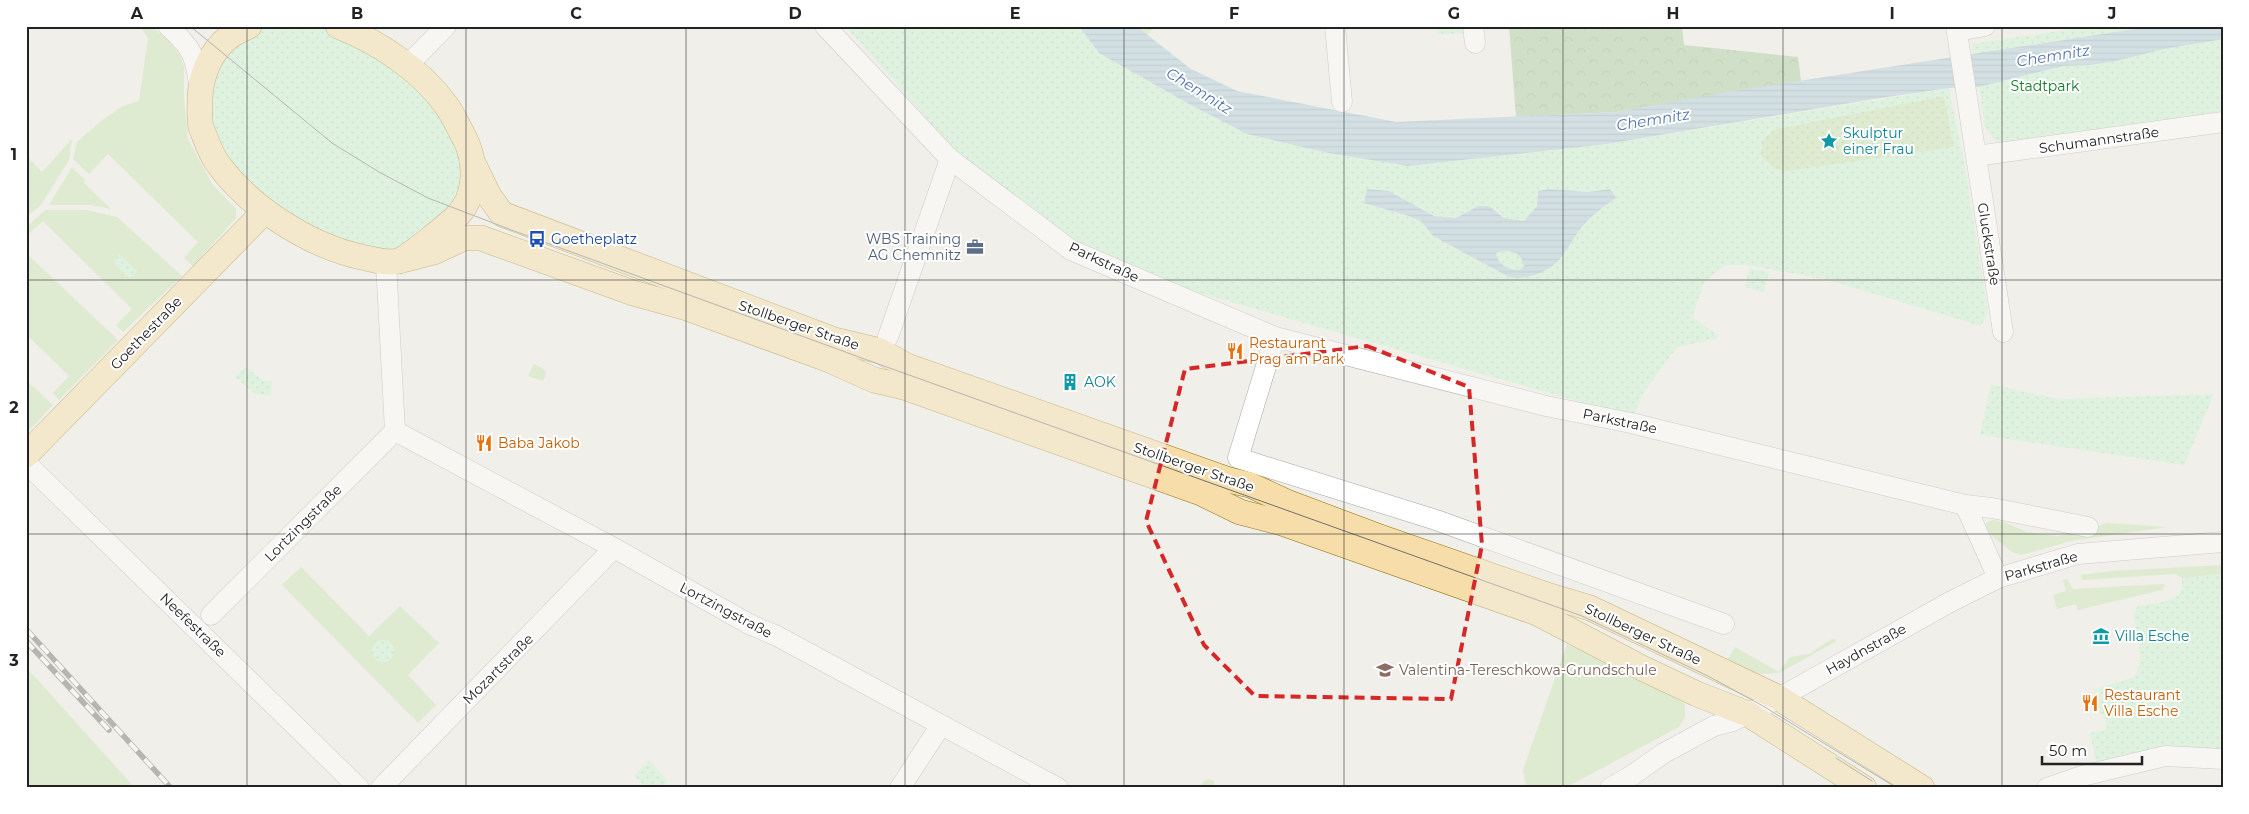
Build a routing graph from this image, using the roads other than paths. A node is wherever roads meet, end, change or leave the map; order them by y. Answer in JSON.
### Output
{"nodes":[{"id":1,"x":168,"y":26,"type":"edge"},
{"id":2,"x":249,"y":26,"type":"edge"},
{"id":3,"x":338,"y":26,"type":"edge"},
{"id":4,"x":446,"y":26,"type":"edge"},
{"id":5,"x":825,"y":26,"type":"edge"},
{"id":6,"x":1336,"y":26,"type":"edge"},
{"id":7,"x":1985,"y":26,"type":"edge"},
{"id":8,"x":1956,"y":28,"type":"edge"},
{"id":9,"x":408,"y":66,"type":"junction"},
{"id":10,"x":200,"y":90,"type":"junction"},
{"id":11,"x":1342,"y":102,"type":"dead end"},
{"id":12,"x":2223,"y":122,"type":"edge"},
{"id":13,"x":1976,"y":156,"type":"junction"},
{"id":14,"x":950,"y":159,"type":"junction"},
{"id":15,"x":472,"y":160,"type":"junction"},
{"id":16,"x":265,"y":211,"type":"junction"},
{"id":17,"x":393,"y":261,"type":"junction"},
{"id":18,"x":2003,"y":332,"type":"dead end"},
{"id":19,"x":1275,"y":336,"type":"junction"},
{"id":20,"x":888,"y":337,"type":"dead end"},
{"id":21,"x":395,"y":431,"type":"junction"},
{"id":22,"x":26,"y":455,"type":"edge"},
{"id":23,"x":26,"y":463,"type":"edge"},
{"id":24,"x":1966,"y":505,"type":"junction"},
{"id":25,"x":2088,"y":527,"type":"dead end"},
{"id":26,"x":2223,"y":542,"type":"edge"},
{"id":27,"x":614,"y":548,"type":"junction"},
{"id":28,"x":1998,"y":578,"type":"junction"},
{"id":29,"x":211,"y":615,"type":"dead end"},
{"id":30,"x":1724,"y":624,"type":"dead end"},
{"id":31,"x":1779,"y":698,"type":"junction"},
{"id":32,"x":1741,"y":717,"type":"junction"},
{"id":33,"x":941,"y":725,"type":"junction"},
{"id":34,"x":2223,"y":759,"type":"edge"},
{"id":35,"x":359,"y":788,"type":"edge"},
{"id":36,"x":381,"y":788,"type":"edge"},
{"id":37,"x":900,"y":788,"type":"edge"},
{"id":38,"x":1058,"y":788,"type":"edge"},
{"id":39,"x":1610,"y":788,"type":"edge"},
{"id":40,"x":1864,"y":788,"type":"edge"},
{"id":41,"x":1922,"y":788,"type":"edge"},
{"id":42,"x":2047,"y":788,"type":"edge"}],
"edges":[{"from":1,"to":10,"type":"street"},
{"from":2,"to":10,"type":"main road"},
{"from":3,"to":9,"type":"main road"},
{"from":4,"to":9,"type":"street"},
{"from":5,"to":14,"type":"street","name":"Parkstraße"},
{"from":6,"to":11,"type":"street"},
{"from":7,"to":8,"type":"street"},
{"from":8,"to":13,"type":"street","name":"Gluckstraße"},
{"from":9,"to":15,"type":"main road"},
{"from":10,"to":16,"type":"main road"},
{"from":12,"to":13,"type":"street","name":"Schumannstraße"},
{"from":13,"to":18,"type":"street","name":"Gluckstraße"},
{"from":14,"to":19,"type":"street","name":"Parkstraße"},
{"from":14,"to":20,"type":"street"},
{"from":15,"to":17,"type":"main road"},
{"from":15,"to":31,"type":"main road","name":"Stollberger Straße"},
{"from":16,"to":17,"type":"main road"},
{"from":16,"to":22,"type":"main road","name":"Goethestraße"},
{"from":17,"to":21,"type":"street"},
{"from":17,"to":32,"type":"main road","name":"Stollberger Straße"},
{"from":19,"to":24,"type":"street","name":"Parkstraße"},
{"from":19,"to":30,"type":"street"},
{"from":21,"to":27,"type":"street","name":"Lortzingstraße"},
{"from":21,"to":29,"type":"street","name":"Lortzingstraße"},
{"from":23,"to":35,"type":"street","name":"Neefestraße"},
{"from":24,"to":25,"type":"street","name":"Parkstraße"},
{"from":24,"to":28,"type":"street","name":"Parkstraße"},
{"from":26,"to":28,"type":"street","name":"Parkstraße"},
{"from":27,"to":33,"type":"street","name":"Lortzingstraße"},
{"from":27,"to":36,"type":"street","name":"Mozartstraße"},
{"from":28,"to":31,"type":"street","name":"Haydnstraße"},
{"from":31,"to":32,"type":"street","name":"Haydnstraße"},
{"from":31,"to":41,"type":"main road","name":"Stollberger Straße"},
{"from":32,"to":39,"type":"street","name":"Haydnstraße"},
{"from":32,"to":40,"type":"main road","name":"Stollberger Straße"},
{"from":33,"to":37,"type":"street"},
{"from":33,"to":38,"type":"street","name":"Lortzingstraße"},
{"from":34,"to":42,"type":"street"}]}
